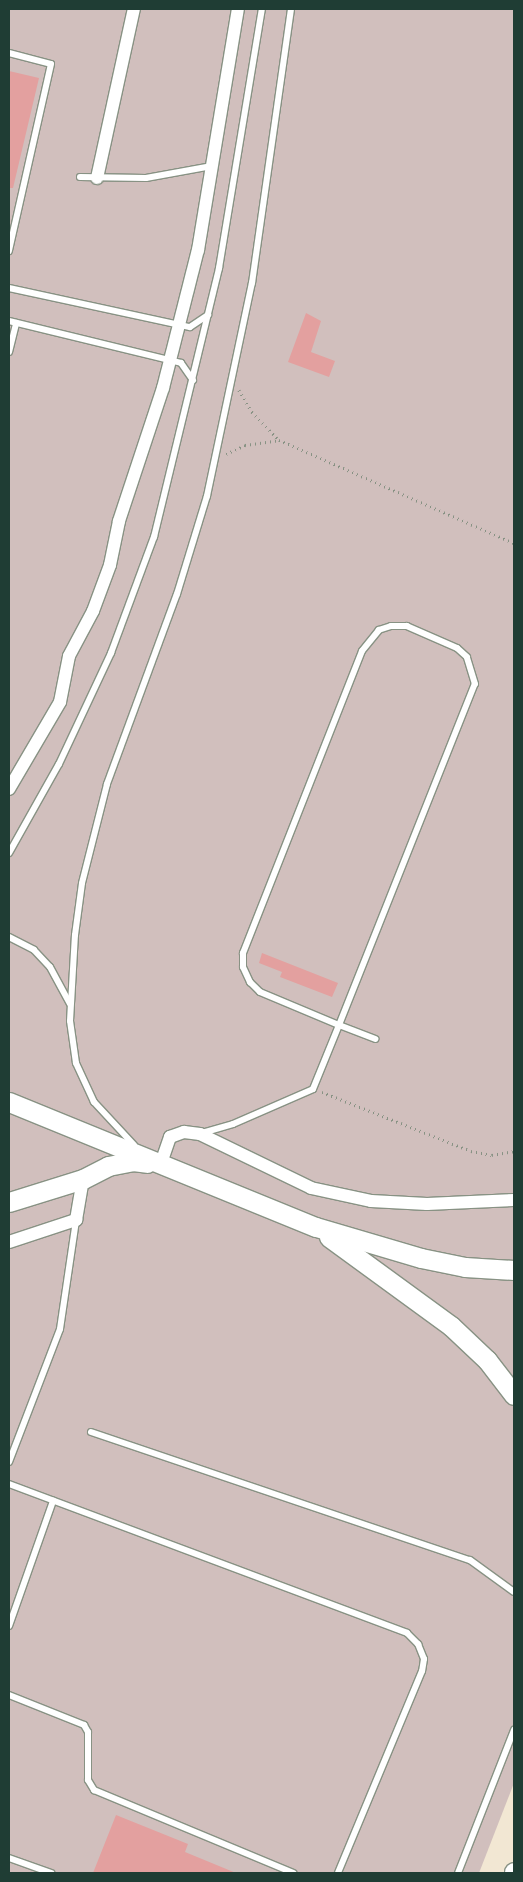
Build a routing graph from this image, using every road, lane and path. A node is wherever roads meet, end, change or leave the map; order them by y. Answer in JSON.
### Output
{"nodes":[{"id":1,"x":134,"y":9,"type":"edge"},
{"id":2,"x":238,"y":9,"type":"edge"},
{"id":3,"x":262,"y":9,"type":"edge"},
{"id":4,"x":291,"y":9,"type":"edge"},
{"id":5,"x":9,"y":53,"type":"edge"},
{"id":6,"x":212,"y":166,"type":"junction"},
{"id":7,"x":80,"y":177,"type":"dead end"},
{"id":8,"x":96,"y":178,"type":"junction"},
{"id":9,"x":9,"y":251,"type":"edge"},
{"id":10,"x":9,"y":288,"type":"edge"},
{"id":11,"x":208,"y":315,"type":"junction"},
{"id":12,"x":12,"y":322,"type":"edge"},
{"id":13,"x":179,"y":325,"type":"junction"},
{"id":14,"x":9,"y":352,"type":"edge"},
{"id":15,"x":170,"y":360,"type":"junction"},
{"id":16,"x":233,"y":370,"type":"junction"},
{"id":17,"x":193,"y":380,"type":"junction"},
{"id":18,"x":279,"y":440,"type":"junction"},
{"id":19,"x":213,"y":468,"type":"junction"},
{"id":20,"x":514,"y":543,"type":"edge"},
{"id":21,"x":9,"y":789,"type":"edge"},
{"id":22,"x":9,"y":853,"type":"edge"},
{"id":23,"x":9,"y":937,"type":"edge"},
{"id":24,"x":71,"y":1007,"type":"junction"},
{"id":25,"x":339,"y":1025,"type":"junction"},
{"id":26,"x":375,"y":1039,"type":"dead end"},
{"id":27,"x":313,"y":1089,"type":"junction"},
{"id":28,"x":9,"y":1102,"type":"edge"},
{"id":29,"x":200,"y":1134,"type":"junction"},
{"id":30,"x":514,"y":1151,"type":"edge"},
{"id":31,"x":160,"y":1166,"type":"junction"},
{"id":32,"x":83,"y":1179,"type":"junction"},
{"id":33,"x":514,"y":1200,"type":"edge"},
{"id":34,"x":9,"y":1202,"type":"edge"},
{"id":35,"x":76,"y":1220,"type":"junction"},
{"id":36,"x":316,"y":1228,"type":"junction"},
{"id":37,"x":9,"y":1242,"type":"edge"},
{"id":38,"x":514,"y":1270,"type":"edge"},
{"id":39,"x":487,"y":1360,"type":"junction"},
{"id":40,"x":514,"y":1384,"type":"edge"},
{"id":41,"x":514,"y":1394,"type":"edge"},
{"id":42,"x":91,"y":1432,"type":"dead end"},
{"id":43,"x":9,"y":1462,"type":"edge"},
{"id":44,"x":9,"y":1484,"type":"edge"},
{"id":45,"x":53,"y":1500,"type":"junction"},
{"id":46,"x":514,"y":1592,"type":"edge"},
{"id":47,"x":9,"y":1626,"type":"edge"},
{"id":48,"x":9,"y":1695,"type":"edge"},
{"id":49,"x":514,"y":1730,"type":"edge"},
{"id":50,"x":9,"y":1858,"type":"edge"},
{"id":51,"x":51,"y":1873,"type":"edge"},
{"id":52,"x":293,"y":1873,"type":"edge"},
{"id":53,"x":338,"y":1873,"type":"edge"},
{"id":54,"x":458,"y":1873,"type":"edge"}],
"edges":[{"from":1,"to":8,"type":"street"},
{"from":2,"to":6,"type":"street"},
{"from":3,"to":11,"type":"lane"},
{"from":4,"to":16,"type":"lane"},
{"from":5,"to":9,"type":"lane"},
{"from":6,"to":8,"type":"lane"},
{"from":6,"to":13,"type":"street"},
{"from":7,"to":8,"type":"lane"},
{"from":10,"to":13,"type":"lane"},
{"from":11,"to":13,"type":"lane"},
{"from":11,"to":17,"type":"lane"},
{"from":12,"to":14,"type":"lane"},
{"from":12,"to":15,"type":"lane"},
{"from":13,"to":15,"type":"street"},
{"from":15,"to":17,"type":"lane"},
{"from":15,"to":21,"type":"street"},
{"from":16,"to":18,"type":"path"},
{"from":16,"to":19,"type":"lane"},
{"from":17,"to":22,"type":"lane"},
{"from":18,"to":19,"type":"path"},
{"from":18,"to":20,"type":"path"},
{"from":19,"to":24,"type":"lane"},
{"from":23,"to":24,"type":"lane"},
{"from":24,"to":31,"type":"lane"},
{"from":25,"to":25,"type":"lane"},
{"from":25,"to":26,"type":"lane"},
{"from":25,"to":27,"type":"lane"},
{"from":27,"to":29,"type":"lane"},
{"from":27,"to":30,"type":"path"},
{"from":28,"to":31,"type":"street"},
{"from":29,"to":31,"type":"street"},
{"from":29,"to":33,"type":"street"},
{"from":31,"to":32,"type":"street"},
{"from":31,"to":36,"type":"street"},
{"from":32,"to":34,"type":"street"},
{"from":32,"to":35,"type":"street"},
{"from":35,"to":37,"type":"street"},
{"from":35,"to":43,"type":"lane"},
{"from":36,"to":38,"type":"street"},
{"from":36,"to":39,"type":"street"},
{"from":39,"to":40,"type":"street"},
{"from":39,"to":41,"type":"street"},
{"from":42,"to":46,"type":"lane"},
{"from":44,"to":45,"type":"lane"},
{"from":45,"to":47,"type":"lane"},
{"from":45,"to":53,"type":"lane"},
{"from":48,"to":52,"type":"lane"},
{"from":49,"to":54,"type":"lane"},
{"from":50,"to":51,"type":"lane"}]}
